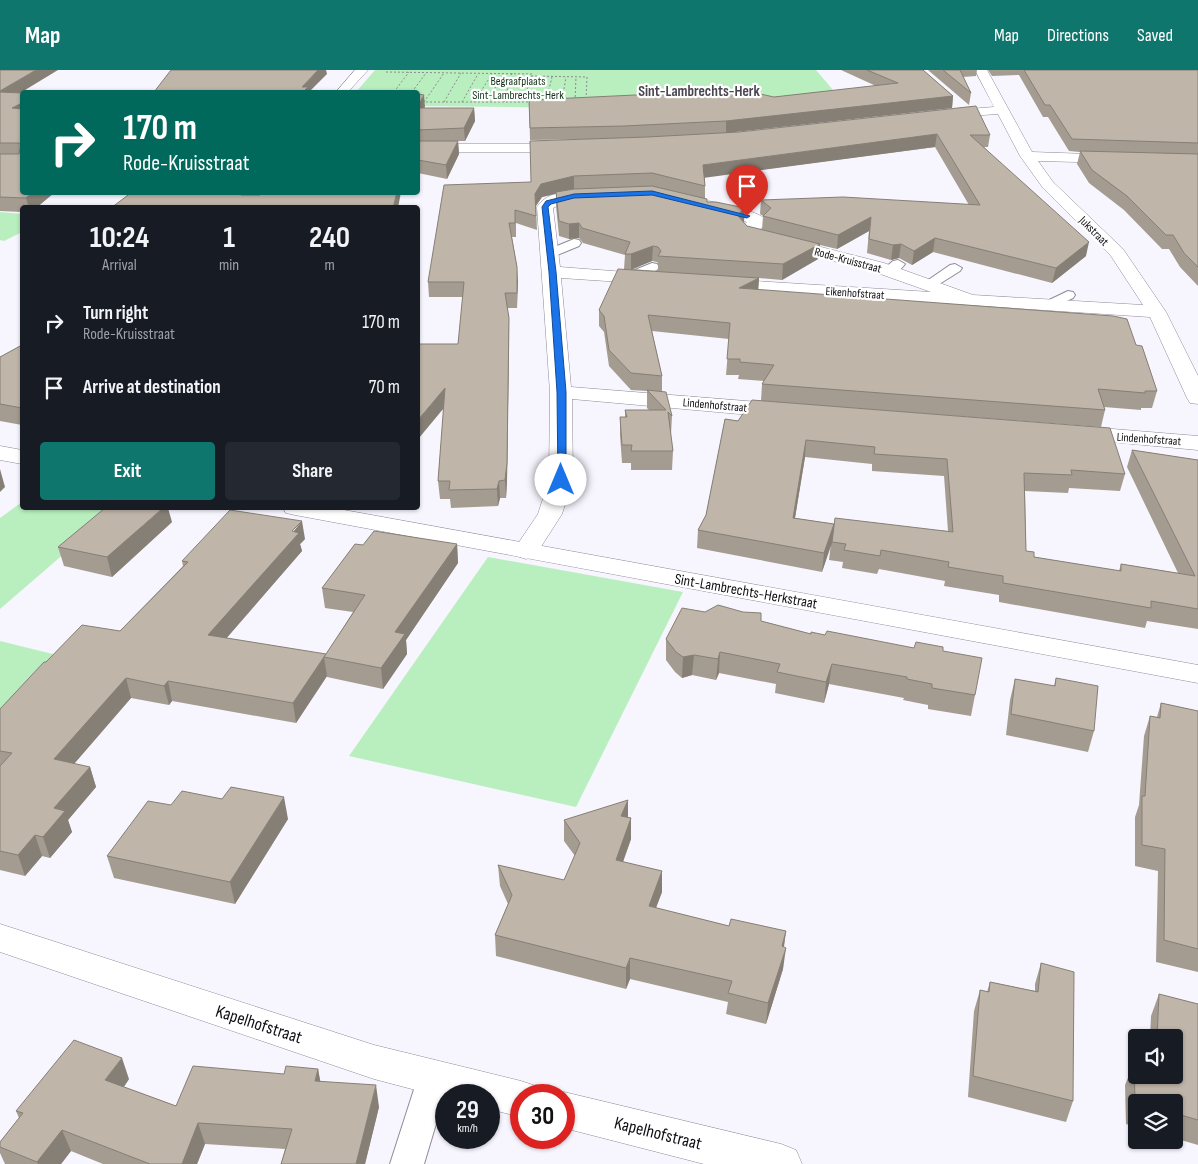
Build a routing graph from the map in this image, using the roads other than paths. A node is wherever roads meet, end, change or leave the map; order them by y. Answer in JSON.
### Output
{"nodes":[{"id":1,"x":981,"y":70,"type":"edge"},
{"id":2,"x":361,"y":71,"type":"edge"},
{"id":3,"x":344,"y":90,"type":"edge"},
{"id":4,"x":953,"y":100,"type":"dead end"},
{"id":5,"x":1003,"y":110,"type":"junction"},
{"id":6,"x":967,"y":112,"type":"junction"},
{"id":7,"x":929,"y":116,"type":"edge"},
{"id":8,"x":420,"y":148,"type":"edge"},
{"id":9,"x":580,"y":148,"type":"edge"},
{"id":10,"x":1027,"y":156,"type":"junction"},
{"id":11,"x":1131,"y":159,"type":"edge"},
{"id":12,"x":612,"y":194,"type":"edge"},
{"id":13,"x":692,"y":202,"type":"edge"},
{"id":14,"x":574,"y":243,"type":"edge"},
{"id":15,"x":551,"y":263,"type":"junction"},
{"id":16,"x":652,"y":266,"type":"edge"},
{"id":17,"x":955,"y":268,"type":"dead end"},
{"id":18,"x":630,"y":277,"type":"junction"},
{"id":19,"x":669,"y":280,"type":"edge"},
{"id":20,"x":708,"y":283,"type":"edge"},
{"id":21,"x":928,"y":285,"type":"junction"},
{"id":22,"x":1068,"y":295,"type":"dead end"},
{"id":23,"x":971,"y":300,"type":"junction"},
{"id":24,"x":1050,"y":305,"type":"junction"},
{"id":25,"x":1157,"y":312,"type":"junction"},
{"id":26,"x":561,"y":392,"type":"junction"},
{"id":27,"x":1198,"y":398,"type":"edge"},
{"id":28,"x":800,"y":412,"type":"edge"},
{"id":29,"x":1059,"y":432,"type":"edge"},
{"id":30,"x":1198,"y":443,"type":"edge"},
{"id":31,"x":0,"y":453,"type":"edge"},
{"id":32,"x":20,"y":457,"type":"edge"},
{"id":33,"x":306,"y":510,"type":"edge"},
{"id":34,"x":526,"y":551,"type":"junction"},
{"id":35,"x":1198,"y":674,"type":"edge"},
{"id":36,"x":0,"y":938,"type":"edge"},
{"id":37,"x":434,"y":1077,"type":"junction"},
{"id":38,"x":510,"y":1096,"type":"edge"},
{"id":39,"x":575,"y":1113,"type":"edge"},
{"id":40,"x":407,"y":1164,"type":"edge"},
{"id":41,"x":781,"y":1164,"type":"edge"}],
"edges":[{"from":1,"to":5,"type":"street","name":"Jukstraat"},
{"from":2,"to":3,"type":"street"},
{"from":4,"to":6,"type":"street"},
{"from":5,"to":6,"type":"street"},
{"from":5,"to":10,"type":"street","name":"Jukstraat"},
{"from":6,"to":7,"type":"street"},
{"from":8,"to":9,"type":"street"},
{"from":10,"to":11,"type":"street"},
{"from":10,"to":25,"type":"street","name":"Jukstraat"},
{"from":12,"to":15,"type":"street"},
{"from":13,"to":21,"type":"street","name":"Rode-Kruisstraat"},
{"from":14,"to":15,"type":"lane"},
{"from":15,"to":18,"type":"street"},
{"from":15,"to":26,"type":"street"},
{"from":16,"to":18,"type":"lane"},
{"from":17,"to":21,"type":"lane"},
{"from":18,"to":19,"type":"street"},
{"from":20,"to":23,"type":"street","name":"Eikenhofstraat"},
{"from":21,"to":23,"type":"street","name":"Rode-Kruisstraat"},
{"from":22,"to":24,"type":"lane"},
{"from":23,"to":24,"type":"street","name":"Eikenhofstraat"},
{"from":24,"to":25,"type":"street","name":"Eikenhofstraat"},
{"from":25,"to":27,"type":"street","name":"Jukstraat"},
{"from":26,"to":28,"type":"street","name":"Lindenhofstraat"},
{"from":26,"to":34,"type":"street"},
{"from":29,"to":30,"type":"street","name":"Lindenhofstraat"},
{"from":31,"to":32,"type":"street"},
{"from":33,"to":34,"type":"street","name":"Sint-Lambrechts-Herkstraat"},
{"from":34,"to":35,"type":"street","name":"Sint-Lambrechts-Herkstraat"},
{"from":36,"to":37,"type":"street","name":"Kapelhofstraat"},
{"from":37,"to":38,"type":"street","name":"Kapelhofstraat"},
{"from":37,"to":40,"type":"lane"},
{"from":39,"to":41,"type":"street","name":"Kapelhofstraat"}]}
